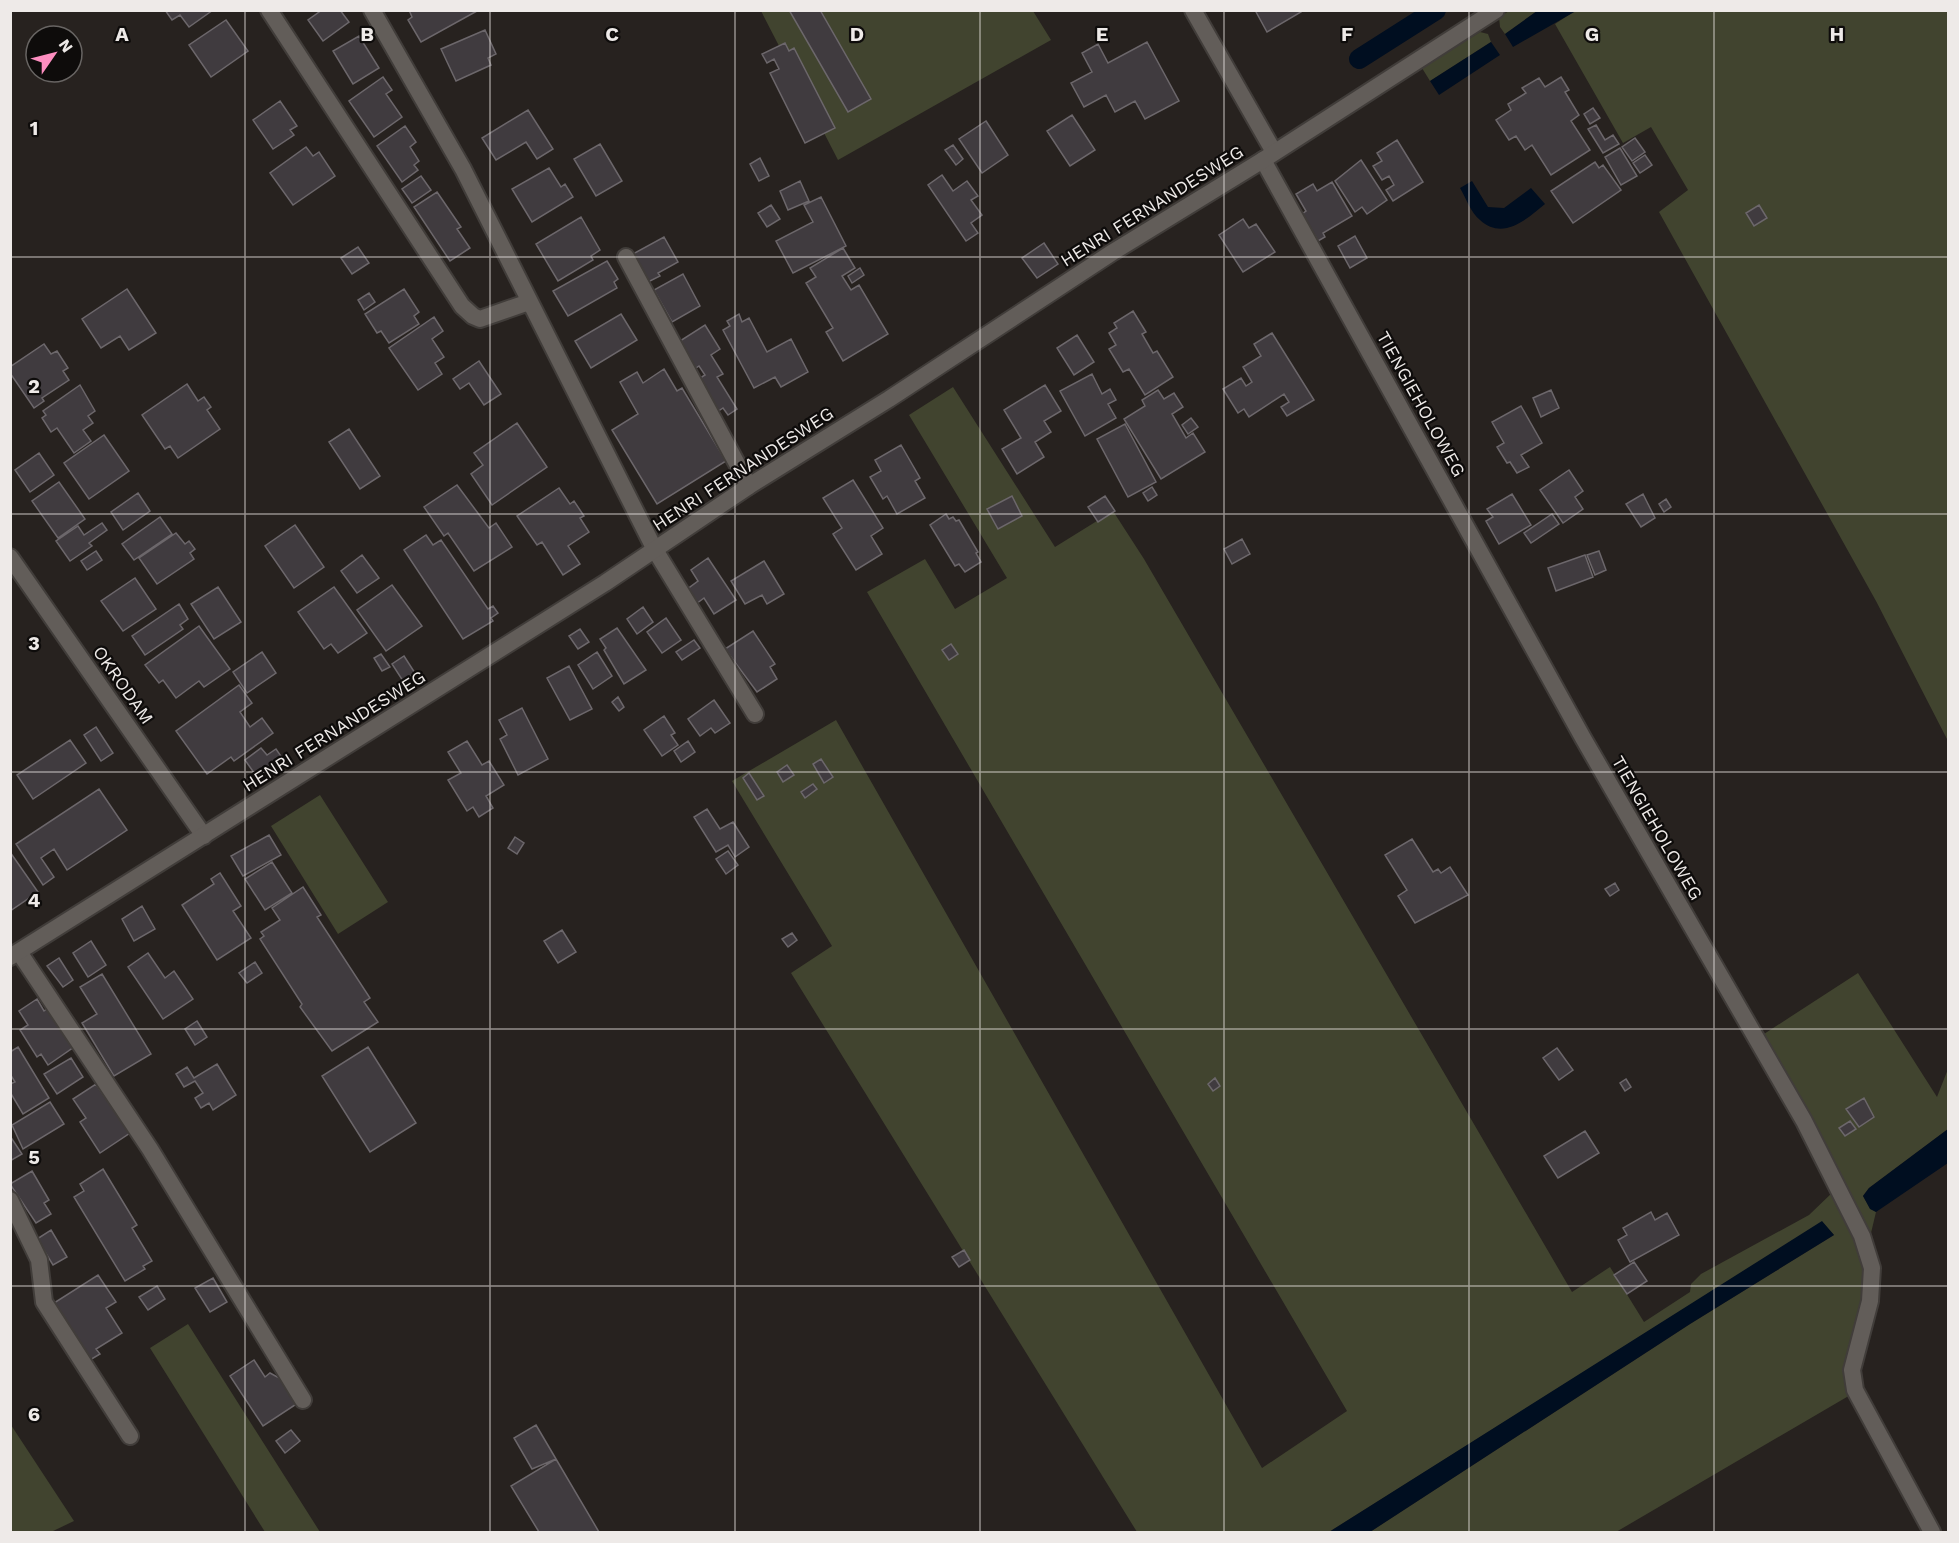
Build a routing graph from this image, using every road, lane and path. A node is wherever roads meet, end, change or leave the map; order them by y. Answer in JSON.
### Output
{"nodes":[{"id":1,"x":269,"y":10,"type":"edge"},
{"id":2,"x":372,"y":10,"type":"edge"},
{"id":3,"x":1193,"y":10,"type":"edge"},
{"id":4,"x":1496,"y":10,"type":"edge"},
{"id":5,"x":1269,"y":156,"type":"junction"},
{"id":6,"x":626,"y":257,"type":"dead end"},
{"id":7,"x":529,"y":302,"type":"junction"},
{"id":8,"x":749,"y":486,"type":"junction"},
{"id":9,"x":655,"y":550,"type":"junction"},
{"id":10,"x":10,"y":557,"type":"edge"},
{"id":11,"x":755,"y":714,"type":"dead end"},
{"id":12,"x":204,"y":836,"type":"junction"},
{"id":13,"x":15,"y":955,"type":"edge"},
{"id":14,"x":10,"y":1200,"type":"edge"},
{"id":15,"x":303,"y":1400,"type":"dead end"},
{"id":16,"x":130,"y":1436,"type":"dead end"},
{"id":17,"x":1932,"y":1533,"type":"edge"}],
"edges":[{"from":1,"to":7,"type":"street"},
{"from":2,"to":7,"type":"street"},
{"from":3,"to":5,"type":"street","name":"TIENGIEHOLOWEG"},
{"from":4,"to":5,"type":"street","name":"HENRI FERNANDESWEG"},
{"from":5,"to":8,"type":"street","name":"HENRI FERNANDESWEG"},
{"from":5,"to":17,"type":"street","name":"TIENGIEHOLOWEG"},
{"from":6,"to":8,"type":"street"},
{"from":7,"to":9,"type":"street"},
{"from":8,"to":9,"type":"street","name":"HENRI FERNANDESWEG"},
{"from":9,"to":11,"type":"street"},
{"from":9,"to":12,"type":"street","name":"HENRI FERNANDESWEG"},
{"from":10,"to":12,"type":"street","name":"OKRODAM"},
{"from":12,"to":13,"type":"street","name":"HENRI FERNANDESWEG"},
{"from":13,"to":15,"type":"street"},
{"from":14,"to":16,"type":"street"}]}
